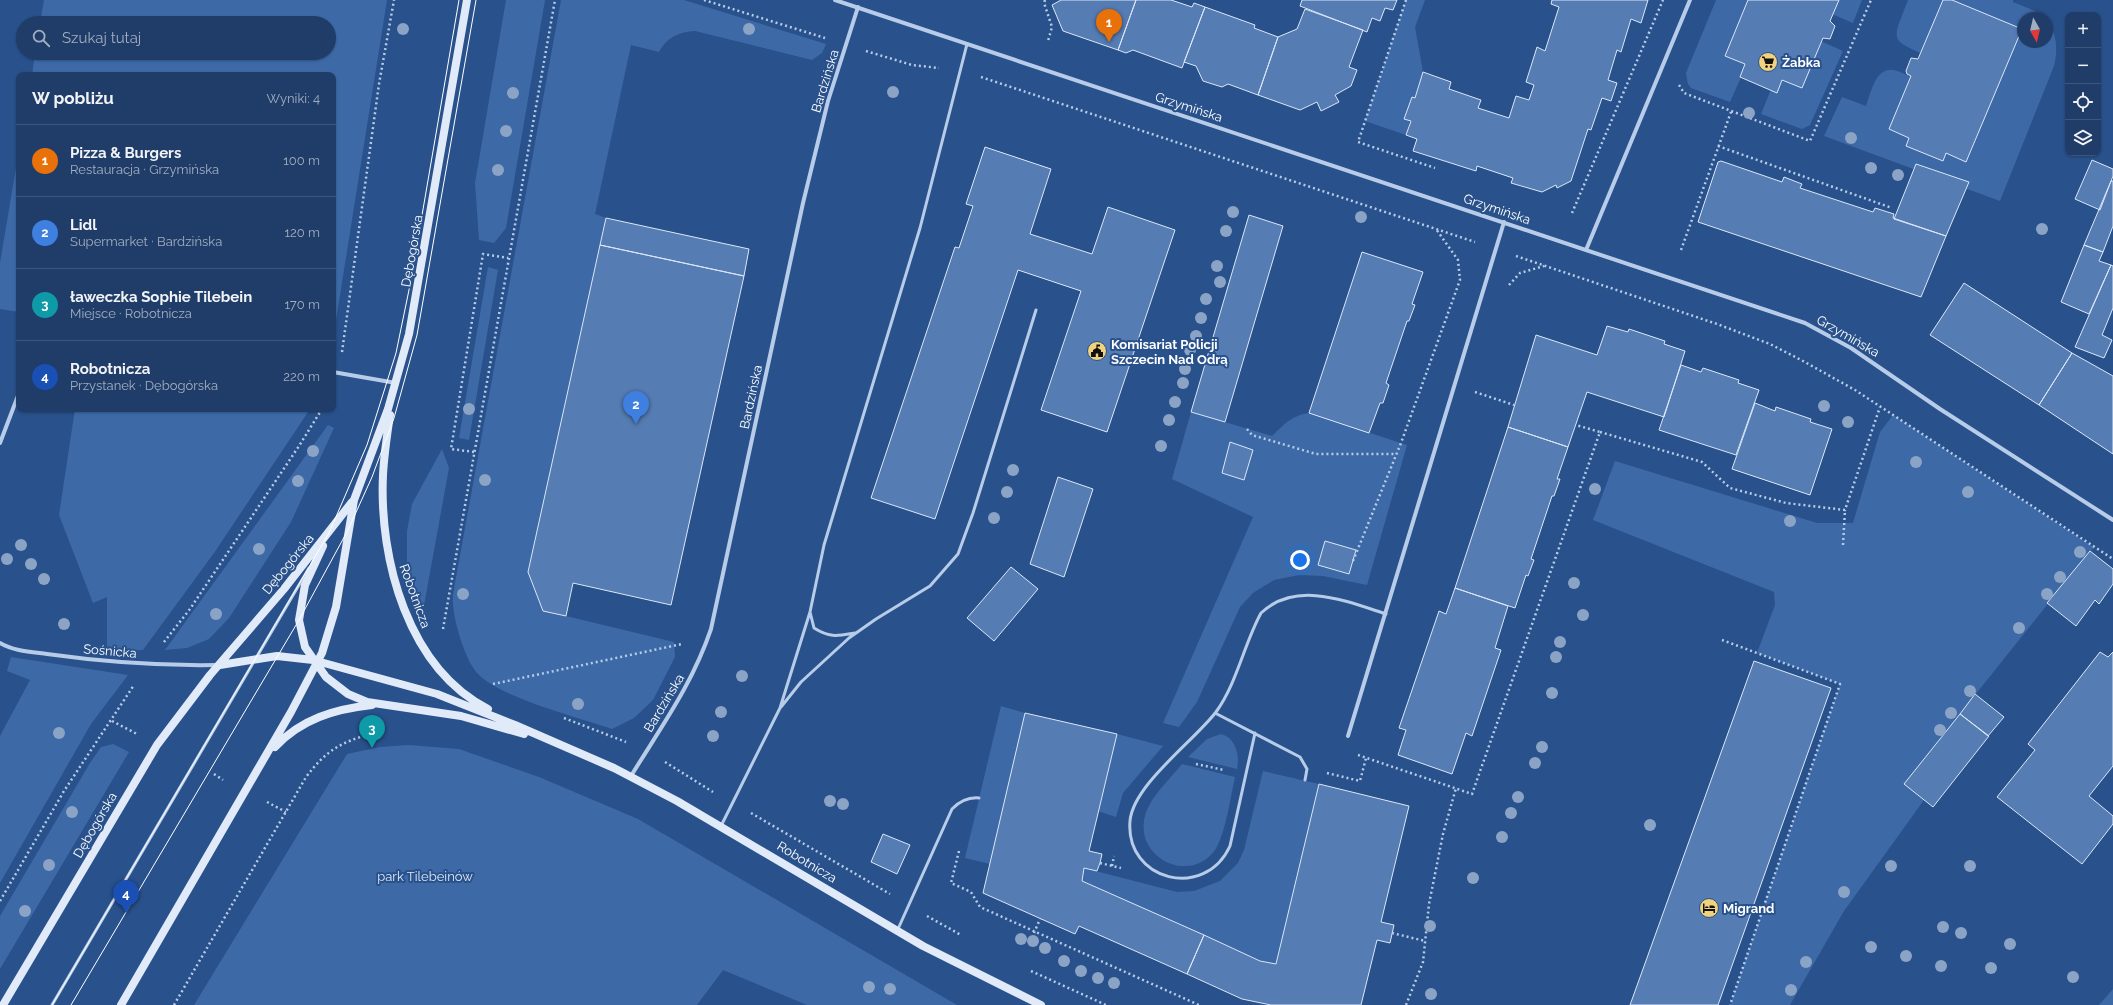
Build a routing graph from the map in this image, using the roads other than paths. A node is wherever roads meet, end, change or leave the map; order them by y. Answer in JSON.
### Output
{"nodes":[{"id":1,"x":467,"y":0,"type":"edge"},
{"id":2,"x":835,"y":0,"type":"edge"},
{"id":3,"x":1690,"y":0,"type":"edge"},
{"id":4,"x":858,"y":7,"type":"junction"},
{"id":5,"x":967,"y":44,"type":"junction"},
{"id":6,"x":1504,"y":222,"type":"junction"},
{"id":7,"x":1586,"y":250,"type":"junction"},
{"id":8,"x":1036,"y":310,"type":"dead end"},
{"id":9,"x":336,"y":372,"type":"edge"},
{"id":10,"x":397,"y":383,"type":"junction"},
{"id":11,"x":16,"y":400,"type":"edge"},
{"id":12,"x":0,"y":443,"type":"edge"},
{"id":13,"x":354,"y":500,"type":"junction"},
{"id":14,"x":2113,"y":520,"type":"edge"},
{"id":15,"x":329,"y":533,"type":"junction"},
{"id":16,"x":810,"y":612,"type":"junction"},
{"id":17,"x":1386,"y":614,"type":"junction"},
{"id":18,"x":857,"y":632,"type":"junction"},
{"id":19,"x":0,"y":643,"type":"edge"},
{"id":20,"x":257,"y":659,"type":"junction"},
{"id":21,"x":315,"y":662,"type":"junction"},
{"id":22,"x":220,"y":665,"type":"junction"},
{"id":23,"x":378,"y":705,"type":"junction"},
{"id":24,"x":780,"y":708,"type":"junction"},
{"id":25,"x":1215,"y":713,"type":"junction"},
{"id":26,"x":1256,"y":733,"type":"junction"},
{"id":27,"x":1348,"y":736,"type":"road end"},
{"id":28,"x":559,"y":745,"type":"junction"},
{"id":29,"x":260,"y":767,"type":"junction"},
{"id":30,"x":631,"y":776,"type":"junction"},
{"id":31,"x":1305,"y":780,"type":"dead end"},
{"id":32,"x":979,"y":798,"type":"dead end"},
{"id":33,"x":721,"y":827,"type":"junction"},
{"id":34,"x":897,"y":930,"type":"junction"},
{"id":35,"x":4,"y":1005,"type":"edge"},
{"id":36,"x":52,"y":1005,"type":"edge"},
{"id":37,"x":121,"y":1005,"type":"edge"},
{"id":38,"x":1041,"y":1005,"type":"edge"}],
"edges":[{"from":1,"to":10,"type":"street","name":"Dębogórska"},
{"from":2,"to":4,"type":"street","name":"Grzymińska"},
{"from":3,"to":7,"type":"street"},
{"from":4,"to":5,"type":"street","name":"Grzymińska"},
{"from":4,"to":30,"type":"street","name":"Bardzińska"},
{"from":5,"to":6,"type":"street","name":"Grzymińska"},
{"from":5,"to":16,"type":"lane"},
{"from":6,"to":7,"type":"street","name":"Grzymińska"},
{"from":6,"to":17,"type":"street"},
{"from":7,"to":14,"type":"street","name":"Grzymińska"},
{"from":8,"to":18,"type":"lane"},
{"from":9,"to":10,"type":"street"},
{"from":10,"to":13,"type":"street","name":"Dębogórska"},
{"from":10,"to":28,"type":"street","name":"Robotnicza"},
{"from":11,"to":12,"type":"street"},
{"from":13,"to":15,"type":"street","name":"Dębogórska"},
{"from":13,"to":21,"type":"street","name":"Dębogórska"},
{"from":15,"to":20,"type":"lane"},
{"from":15,"to":21,"type":"street","name":"Dębogórska"},
{"from":15,"to":22,"type":"street","name":"Dębogórska"},
{"from":16,"to":18,"type":"lane"},
{"from":16,"to":24,"type":"lane"},
{"from":17,"to":25,"type":"lane"},
{"from":17,"to":27,"type":"street"},
{"from":18,"to":24,"type":"lane"},
{"from":19,"to":22,"type":"street","name":"Sośnicka"},
{"from":20,"to":21,"type":"street"},
{"from":20,"to":22,"type":"street"},
{"from":20,"to":36,"type":"lane"},
{"from":21,"to":23,"type":"street","name":"Robotnicza"},
{"from":21,"to":28,"type":"street","name":"Robotnicza"},
{"from":21,"to":29,"type":"street","name":"Dębogórska"},
{"from":22,"to":35,"type":"street","name":"Dębogórska"},
{"from":23,"to":28,"type":"street","name":"Robotnicza"},
{"from":23,"to":29,"type":"street","name":"Robotnicza"},
{"from":24,"to":33,"type":"lane"},
{"from":25,"to":26,"type":"lane"},
{"from":25,"to":26,"type":"lane"},
{"from":26,"to":31,"type":"lane"},
{"from":28,"to":30,"type":"street","name":"Robotnicza"},
{"from":29,"to":37,"type":"street","name":"Dębogórska"},
{"from":30,"to":33,"type":"street","name":"Robotnicza"},
{"from":32,"to":34,"type":"lane"},
{"from":33,"to":34,"type":"street","name":"Robotnicza"},
{"from":34,"to":38,"type":"street","name":"Robotnicza"}]}
